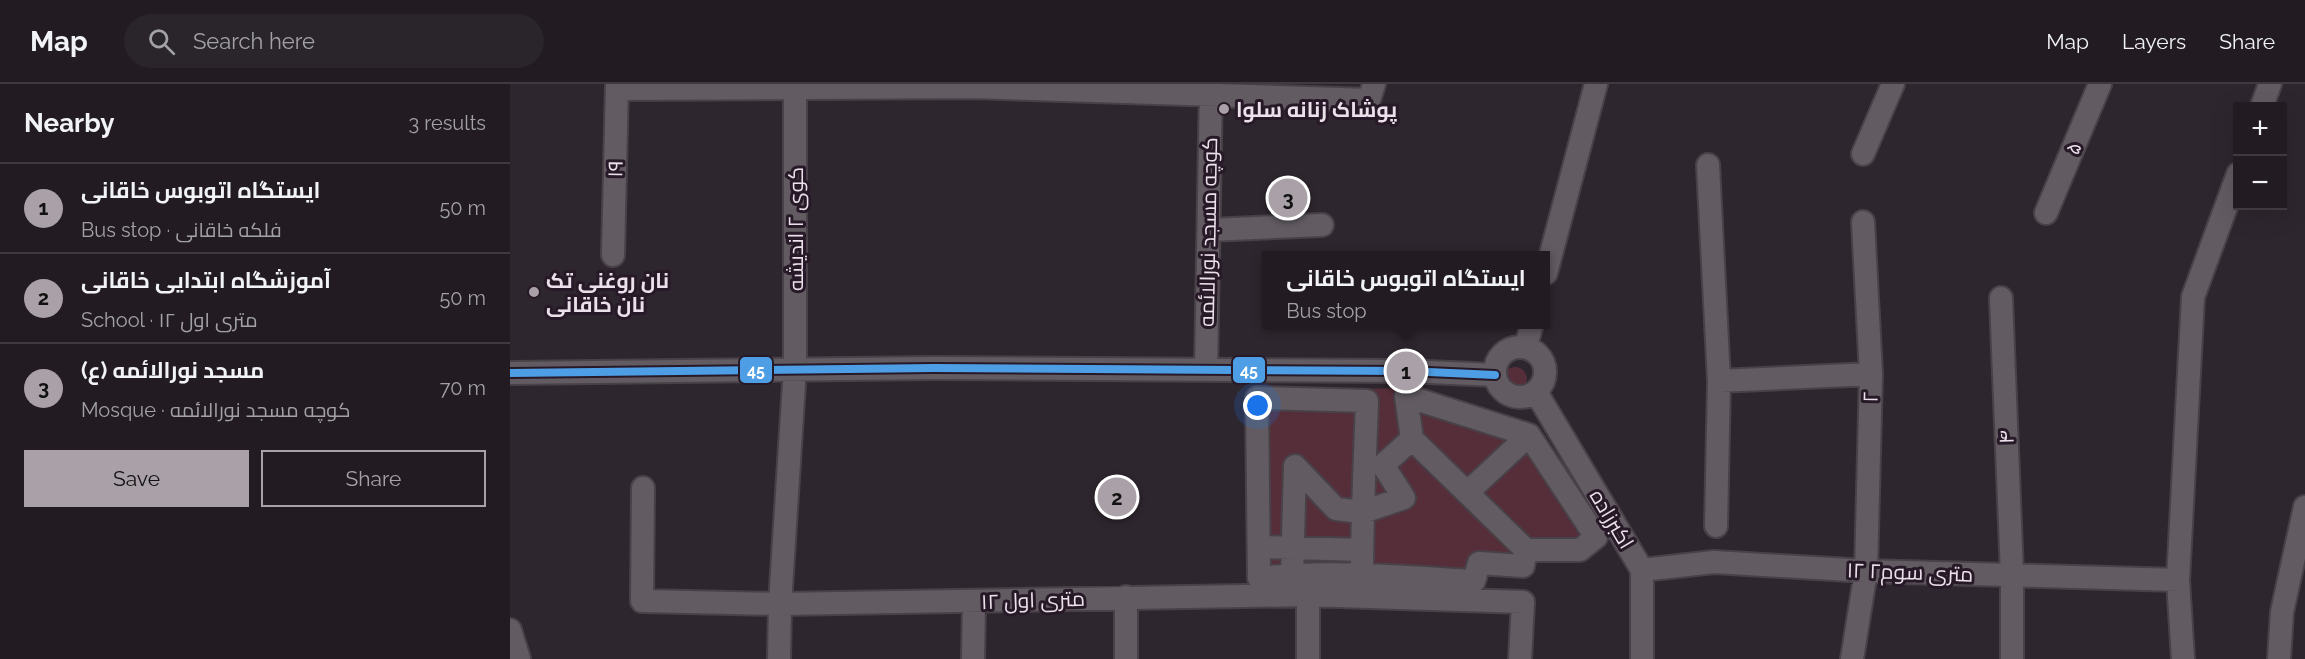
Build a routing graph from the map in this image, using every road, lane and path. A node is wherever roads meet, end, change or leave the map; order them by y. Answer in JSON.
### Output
{"nodes":[{"id":1,"x":1374,"y":84,"type":"edge"},
{"id":2,"x":1596,"y":84,"type":"edge"},
{"id":3,"x":1893,"y":84,"type":"edge"},
{"id":4,"x":2100,"y":84,"type":"edge"},
{"id":5,"x":2270,"y":84,"type":"edge"},
{"id":6,"x":617,"y":86,"type":"edge"},
{"id":7,"x":915,"y":86,"type":"edge"},
{"id":8,"x":796,"y":87,"type":"edge"},
{"id":9,"x":1063,"y":87,"type":"edge"},
{"id":10,"x":1211,"y":89,"type":"edge"},
{"id":11,"x":2263,"y":102,"type":"edge"},
{"id":12,"x":1863,"y":154,"type":"dead end"},
{"id":13,"x":1708,"y":165,"type":"dead end"},
{"id":14,"x":2233,"y":188,"type":"edge"},
{"id":15,"x":2046,"y":213,"type":"dead end"},
{"id":16,"x":1863,"y":222,"type":"dead end"},
{"id":17,"x":1322,"y":225,"type":"dead end"},
{"id":18,"x":1209,"y":230,"type":"junction"},
{"id":19,"x":1550,"y":254,"type":"edge"},
{"id":20,"x":613,"y":255,"type":"dead end"},
{"id":21,"x":2001,"y":298,"type":"dead end"},
{"id":22,"x":1531,"y":329,"type":"edge"},
{"id":23,"x":1526,"y":346,"type":"junction"},
{"id":24,"x":795,"y":369,"type":"junction"},
{"id":25,"x":1206,"y":370,"type":"junction"},
{"id":26,"x":510,"y":373,"type":"edge"},
{"id":27,"x":1871,"y":374,"type":"junction"},
{"id":28,"x":1495,"y":375,"type":"junction"},
{"id":29,"x":1719,"y":381,"type":"junction"},
{"id":30,"x":1536,"y":392,"type":"junction"},
{"id":31,"x":1529,"y":435,"type":"junction"},
{"id":32,"x":1412,"y":439,"type":"junction"},
{"id":33,"x":642,"y":488,"type":"dead end"},
{"id":34,"x":1469,"y":491,"type":"junction"},
{"id":35,"x":2305,"y":507,"type":"edge"},
{"id":36,"x":1363,"y":512,"type":"junction"},
{"id":37,"x":1716,"y":526,"type":"dead end"},
{"id":38,"x":1259,"y":547,"type":"junction"},
{"id":39,"x":1292,"y":548,"type":"junction"},
{"id":40,"x":1362,"y":550,"type":"junction"},
{"id":41,"x":1526,"y":550,"type":"junction"},
{"id":42,"x":1642,"y":570,"type":"junction"},
{"id":43,"x":1866,"y":571,"type":"junction"},
{"id":44,"x":1292,"y":574,"type":"junction"},
{"id":45,"x":1362,"y":574,"type":"junction"},
{"id":46,"x":2012,"y":575,"type":"junction"},
{"id":47,"x":2178,"y":580,"type":"junction"},
{"id":48,"x":1308,"y":595,"type":"junction"},
{"id":49,"x":1126,"y":597,"type":"junction"},
{"id":50,"x":974,"y":602,"type":"junction"},
{"id":51,"x":780,"y":604,"type":"junction"},
{"id":52,"x":510,"y":630,"type":"edge"},
{"id":53,"x":519,"y":659,"type":"edge"},
{"id":54,"x":779,"y":659,"type":"edge"},
{"id":55,"x":974,"y":659,"type":"edge"},
{"id":56,"x":1126,"y":659,"type":"edge"},
{"id":57,"x":1308,"y":659,"type":"edge"},
{"id":58,"x":1520,"y":659,"type":"edge"},
{"id":59,"x":1642,"y":659,"type":"edge"},
{"id":60,"x":1852,"y":659,"type":"edge"},
{"id":61,"x":2012,"y":659,"type":"edge"},
{"id":62,"x":2183,"y":659,"type":"edge"},
{"id":63,"x":2279,"y":659,"type":"edge"}],
"edges":[{"from":1,"to":10,"type":"street"},
{"from":2,"to":19,"type":"street"},
{"from":3,"to":12,"type":"street"},
{"from":4,"to":15,"type":"street","name":"۵"},
{"from":5,"to":11,"type":"street"},
{"from":6,"to":8,"type":"street"},
{"from":6,"to":20,"type":"street","name":"۱۹"},
{"from":7,"to":8,"type":"street"},
{"from":7,"to":9,"type":"street"},
{"from":8,"to":24,"type":"street","name":"کوی ۲ اندیشه"},
{"from":9,"to":10,"type":"street"},
{"from":10,"to":18,"type":"street","name":"کوچه مسجد نورالائمه"},
{"from":13,"to":29,"type":"street"},
{"from":14,"to":47,"type":"street"},
{"from":16,"to":27,"type":"street","name":"۲"},
{"from":17,"to":18,"type":"street"},
{"from":18,"to":25,"type":"street","name":"کوچه مسجد نورالائمه"},
{"from":21,"to":46,"type":"street","name":"۴"},
{"from":22,"to":23,"type":"street"},
{"from":23,"to":28,"type":"street"},
{"from":23,"to":30,"type":"street"},
{"from":24,"to":25,"type":"street"},
{"from":24,"to":26,"type":"street"},
{"from":24,"to":51,"type":"street"},
{"from":25,"to":28,"type":"street"},
{"from":27,"to":29,"type":"street"},
{"from":27,"to":43,"type":"street","name":"۲"},
{"from":28,"to":30,"type":"street"},
{"from":29,"to":37,"type":"street"},
{"from":30,"to":42,"type":"street","name":"اکبرزاده"},
{"from":31,"to":32,"type":"street"},
{"from":31,"to":34,"type":"street"},
{"from":31,"to":41,"type":"street"},
{"from":32,"to":34,"type":"street"},
{"from":32,"to":36,"type":"street"},
{"from":33,"to":51,"type":"street","name":"۱۲ متری اول"},
{"from":34,"to":41,"type":"street"},
{"from":35,"to":63,"type":"street"},
{"from":36,"to":38,"type":"street"},
{"from":36,"to":39,"type":"street"},
{"from":36,"to":40,"type":"street"},
{"from":38,"to":39,"type":"street"},
{"from":38,"to":44,"type":"street"},
{"from":39,"to":40,"type":"street"},
{"from":39,"to":44,"type":"street"},
{"from":40,"to":45,"type":"street"},
{"from":41,"to":45,"type":"street"},
{"from":42,"to":43,"type":"street","name":"۱۲ متری سوم۲"},
{"from":42,"to":59,"type":"street","name":"اکبرزاده"},
{"from":43,"to":46,"type":"street","name":"۱۲ متری سوم۲"},
{"from":43,"to":60,"type":"street","name":"۲"},
{"from":44,"to":45,"type":"street"},
{"from":46,"to":47,"type":"street","name":"۱۲ متری سوم۲"},
{"from":46,"to":61,"type":"street","name":"۴"},
{"from":47,"to":62,"type":"street"},
{"from":48,"to":49,"type":"street","name":"۱۲ متری اول"},
{"from":48,"to":57,"type":"street"},
{"from":48,"to":58,"type":"street","name":"۱۲ متری اول"},
{"from":49,"to":50,"type":"street","name":"۱۲ متری اول"},
{"from":49,"to":56,"type":"street"},
{"from":50,"to":51,"type":"street","name":"۱۲ متری اول"},
{"from":50,"to":55,"type":"street"},
{"from":51,"to":54,"type":"street"},
{"from":52,"to":53,"type":"street"}]}
